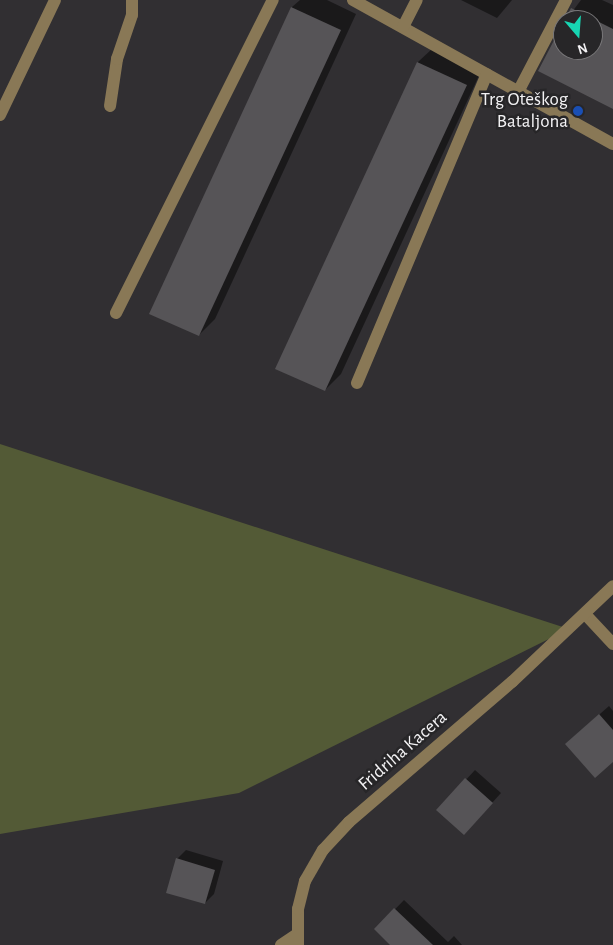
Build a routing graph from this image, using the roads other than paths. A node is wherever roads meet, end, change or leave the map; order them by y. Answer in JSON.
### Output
{"nodes":[{"id":1,"x":55,"y":0,"type":"edge"},
{"id":2,"x":132,"y":0,"type":"edge"},
{"id":3,"x":273,"y":0,"type":"edge"},
{"id":4,"x":353,"y":0,"type":"edge"},
{"id":5,"x":417,"y":0,"type":"edge"},
{"id":6,"x":566,"y":0,"type":"edge"},
{"id":7,"x":403,"y":27,"type":"junction"},
{"id":8,"x":488,"y":74,"type":"junction"},
{"id":9,"x":519,"y":90,"type":"junction"},
{"id":10,"x":110,"y":106,"type":"dead end"},
{"id":11,"x":0,"y":115,"type":"edge"},
{"id":12,"x":613,"y":144,"type":"edge"},
{"id":13,"x":116,"y":313,"type":"dead end"},
{"id":14,"x":357,"y":383,"type":"dead end"},
{"id":15,"x":613,"y":586,"type":"edge"},
{"id":16,"x":585,"y":614,"type":"junction"},
{"id":17,"x":613,"y":644,"type":"edge"},
{"id":18,"x":297,"y":940,"type":"edge"},
{"id":19,"x":281,"y":945,"type":"edge"}],
"edges":[{"from":1,"to":11,"type":"street"},
{"from":2,"to":10,"type":"street"},
{"from":3,"to":13,"type":"street"},
{"from":4,"to":7,"type":"street"},
{"from":5,"to":7,"type":"street"},
{"from":6,"to":9,"type":"street"},
{"from":7,"to":8,"type":"street"},
{"from":8,"to":9,"type":"street"},
{"from":8,"to":14,"type":"street"},
{"from":9,"to":12,"type":"street"},
{"from":15,"to":16,"type":"street","name":"Fridriha Kacera"},
{"from":16,"to":17,"type":"street"},
{"from":16,"to":18,"type":"street","name":"Fridriha Kacera"},
{"from":18,"to":19,"type":"street"}]}
